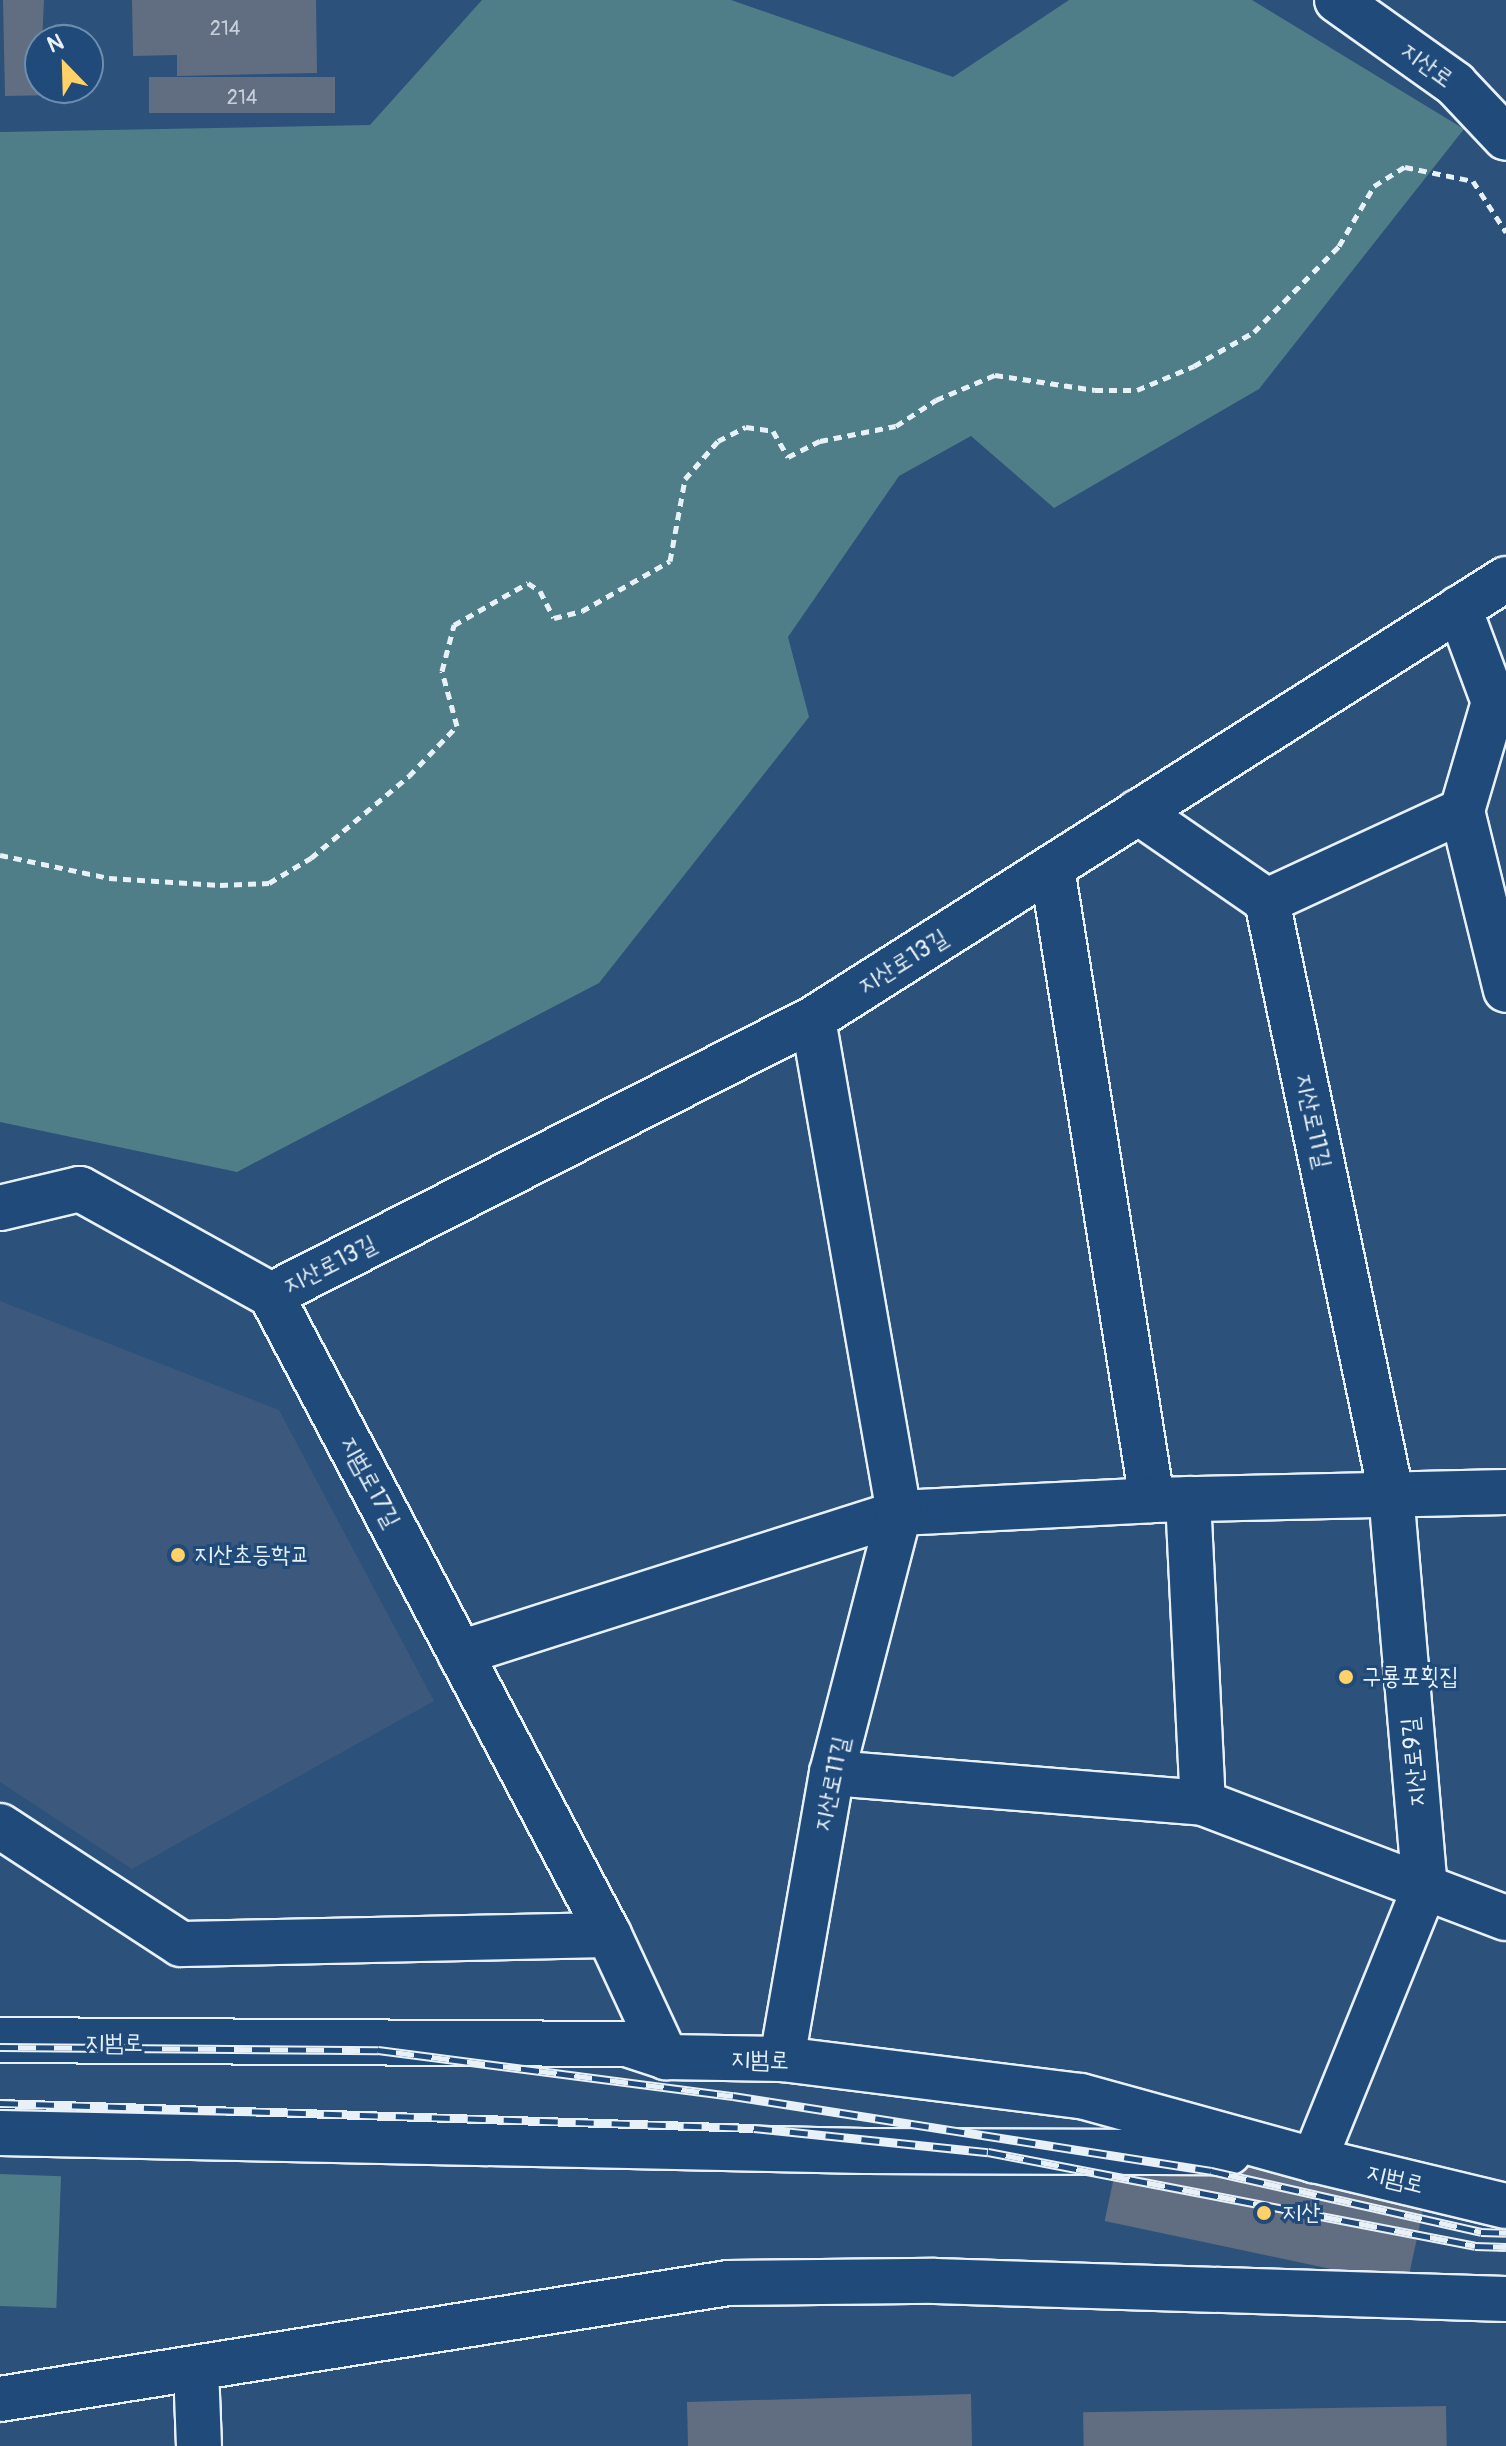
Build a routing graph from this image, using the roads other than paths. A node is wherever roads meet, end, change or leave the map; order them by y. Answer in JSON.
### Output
{"nodes":[{"id":1,"x":1338,"y":1,"type":"edge"},
{"id":2,"x":1506,"y":138,"type":"edge"},
{"id":3,"x":1506,"y":579,"type":"edge"},
{"id":4,"x":1459,"y":608,"type":"junction"},
{"id":5,"x":1462,"y":811,"type":"junction"},
{"id":6,"x":1138,"y":812,"type":"junction"},
{"id":7,"x":1052,"y":868,"type":"junction"},
{"id":8,"x":1267,"y":901,"type":"junction"},
{"id":9,"x":1506,"y":990,"type":"edge"},
{"id":10,"x":813,"y":1019,"type":"junction"},
{"id":11,"x":0,"y":1208,"type":"edge"},
{"id":12,"x":271,"y":1295,"type":"junction"},
{"id":13,"x":1506,"y":1492,"type":"edge"},
{"id":14,"x":1391,"y":1493,"type":"junction"},
{"id":15,"x":1170,"y":1499,"type":"junction"},
{"id":16,"x":899,"y":1513,"type":"junction"},
{"id":17,"x":460,"y":1653,"type":"junction"},
{"id":18,"x":832,"y":1773,"type":"junction"},
{"id":19,"x":1203,"y":1803,"type":"junction"},
{"id":20,"x":0,"y":1826,"type":"edge"},
{"id":21,"x":1425,"y":1887,"type":"junction"},
{"id":22,"x":1506,"y":1918,"type":"edge"},
{"id":23,"x":609,"y":1935,"type":"junction"},
{"id":24,"x":0,"y":2040,"type":"edge"},
{"id":25,"x":666,"y":2057,"type":"junction"},
{"id":26,"x":782,"y":2059,"type":"junction"},
{"id":27,"x":0,"y":2133,"type":"edge"},
{"id":28,"x":1301,"y":2156,"type":"junction"},
{"id":29,"x":1506,"y":2206,"type":"edge"},
{"id":30,"x":1506,"y":2299,"type":"edge"},
{"id":31,"x":196,"y":2368,"type":"junction"},
{"id":32,"x":0,"y":2399,"type":"edge"},
{"id":33,"x":199,"y":2446,"type":"edge"}],
"edges":[{"from":1,"to":2,"type":"street","name":"지산로"},
{"from":3,"to":4,"type":"street","name":"지산로13길"},
{"from":4,"to":5,"type":"street"},
{"from":4,"to":6,"type":"street","name":"지산로13길"},
{"from":5,"to":8,"type":"street"},
{"from":5,"to":9,"type":"street"},
{"from":6,"to":7,"type":"street","name":"지산로13길"},
{"from":6,"to":8,"type":"street"},
{"from":7,"to":10,"type":"street","name":"지산로13길"},
{"from":7,"to":15,"type":"street"},
{"from":8,"to":14,"type":"street","name":"지산로11길"},
{"from":10,"to":12,"type":"street","name":"지산로13길"},
{"from":10,"to":16,"type":"street","name":"지산로11길"},
{"from":11,"to":12,"type":"street"},
{"from":12,"to":17,"type":"street","name":"지범로17길"},
{"from":13,"to":14,"type":"street"},
{"from":14,"to":15,"type":"street"},
{"from":14,"to":21,"type":"street","name":"지산로9길"},
{"from":15,"to":16,"type":"street"},
{"from":15,"to":19,"type":"street"},
{"from":16,"to":17,"type":"street"},
{"from":16,"to":18,"type":"street","name":"지산로11길"},
{"from":17,"to":23,"type":"street","name":"지범로17길"},
{"from":18,"to":19,"type":"street"},
{"from":18,"to":26,"type":"street","name":"지산로11길"},
{"from":19,"to":21,"type":"street"},
{"from":20,"to":23,"type":"street"},
{"from":21,"to":22,"type":"street"},
{"from":21,"to":28,"type":"street"},
{"from":23,"to":25,"type":"street","name":"지범로17길"},
{"from":24,"to":25,"type":"street","name":"지범로"},
{"from":25,"to":26,"type":"street","name":"지범로"},
{"from":26,"to":28,"type":"street","name":"지범로"},
{"from":27,"to":28,"type":"street"},
{"from":28,"to":29,"type":"street","name":"지범로"},
{"from":30,"to":31,"type":"street"},
{"from":31,"to":32,"type":"street"},
{"from":31,"to":33,"type":"street"}]}
